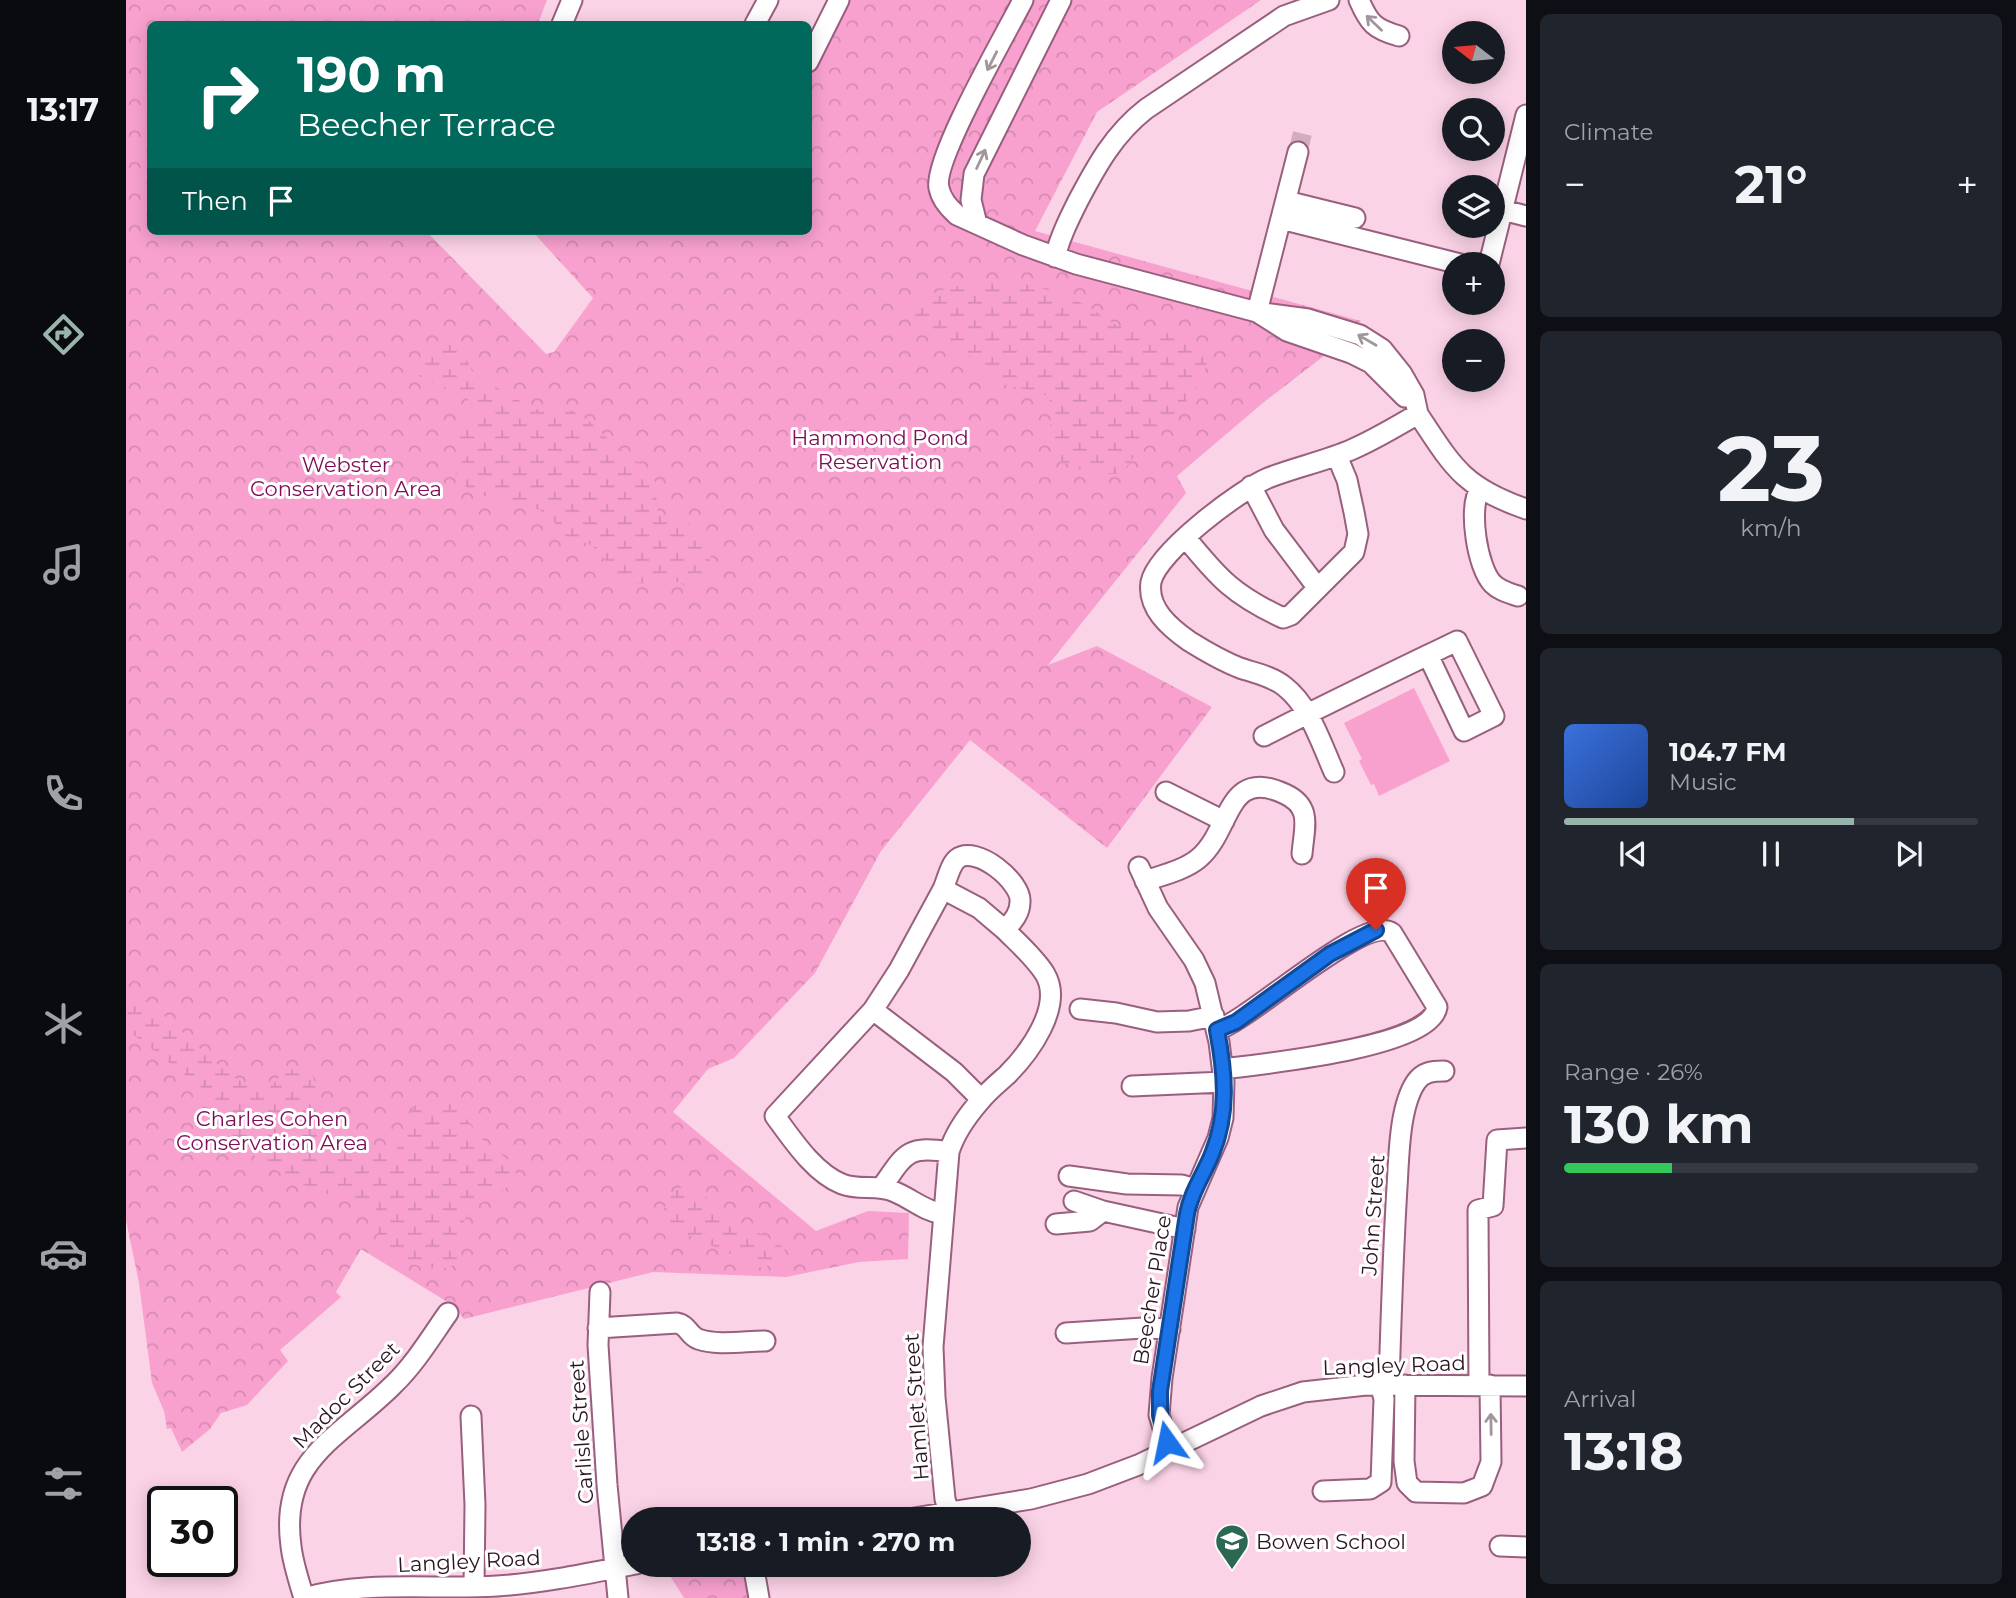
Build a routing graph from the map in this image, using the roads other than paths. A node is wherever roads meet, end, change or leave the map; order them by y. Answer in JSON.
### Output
{"nodes":[{"id":1,"x":572,"y":0,"type":"edge"},
{"id":2,"x":768,"y":0,"type":"edge"},
{"id":3,"x":839,"y":0,"type":"edge"},
{"id":4,"x":1023,"y":0,"type":"edge"},
{"id":5,"x":1061,"y":0,"type":"edge"},
{"id":6,"x":1329,"y":0,"type":"edge"},
{"id":7,"x":1359,"y":0,"type":"edge"},
{"id":8,"x":563,"y":21,"type":"edge"},
{"id":9,"x":757,"y":21,"type":"edge"},
{"id":10,"x":1398,"y":36,"type":"dead end"},
{"id":11,"x":812,"y":54,"type":"edge"},
{"id":12,"x":1526,"y":116,"type":"edge"},
{"id":13,"x":1298,"y":152,"type":"tunnel mouth"},
{"id":14,"x":1505,"y":203,"type":"edge"},
{"id":15,"x":1284,"y":210,"type":"junction"},
{"id":16,"x":1505,"y":211,"type":"edge"},
{"id":17,"x":1526,"y":216,"type":"edge"},
{"id":18,"x":1355,"y":218,"type":"dead end"},
{"id":19,"x":977,"y":224,"type":"junction"},
{"id":20,"x":1055,"y":257,"type":"junction"},
{"id":21,"x":1442,"y":258,"type":"edge"},
{"id":22,"x":1256,"y":312,"type":"junction"},
{"id":23,"x":1419,"y":414,"type":"junction"},
{"id":24,"x":1337,"y":456,"type":"junction"},
{"id":25,"x":1251,"y":486,"type":"junction"},
{"id":26,"x":1480,"y":489,"type":"junction"},
{"id":27,"x":1526,"y":509,"type":"edge"},
{"id":28,"x":1186,"y":538,"type":"junction"},
{"id":29,"x":1317,"y":587,"type":"junction"},
{"id":30,"x":1522,"y":597,"type":"edge"},
{"id":31,"x":1428,"y":655,"type":"dead end"},
{"id":32,"x":1307,"y":714,"type":"junction"},
{"id":33,"x":1264,"y":736,"type":"dead end"},
{"id":34,"x":1334,"y":772,"type":"dead end"},
{"id":35,"x":1166,"y":792,"type":"dead end"},
{"id":36,"x":1224,"y":821,"type":"junction"},
{"id":37,"x":1302,"y":854,"type":"dead end"},
{"id":38,"x":943,"y":889,"type":"junction"},
{"id":39,"x":1005,"y":930,"type":"junction"},
{"id":40,"x":1080,"y":1009,"type":"dead end"},
{"id":41,"x":873,"y":1010,"type":"junction"},
{"id":42,"x":1215,"y":1023,"type":"junction"},
{"id":43,"x":1444,"y":1071,"type":"dead end"},
{"id":44,"x":1223,"y":1076,"type":"junction"},
{"id":45,"x":1132,"y":1086,"type":"dead end"},
{"id":46,"x":981,"y":1099,"type":"junction"},
{"id":47,"x":1526,"y":1138,"type":"edge"},
{"id":48,"x":949,"y":1152,"type":"junction"},
{"id":49,"x":1069,"y":1176,"type":"dead end"},
{"id":50,"x":882,"y":1187,"type":"junction"},
{"id":51,"x":1195,"y":1189,"type":"junction"},
{"id":52,"x":1074,"y":1201,"type":"dead end"},
{"id":53,"x":1103,"y":1211,"type":"junction"},
{"id":54,"x":943,"y":1214,"type":"junction"},
{"id":55,"x":1056,"y":1224,"type":"dead end"},
{"id":56,"x":1185,"y":1229,"type":"junction"},
{"id":57,"x":600,"y":1292,"type":"dead end"},
{"id":58,"x":448,"y":1312,"type":"dead end"},
{"id":59,"x":598,"y":1328,"type":"junction"},
{"id":60,"x":1170,"y":1329,"type":"junction"},
{"id":61,"x":1066,"y":1334,"type":"dead end"},
{"id":62,"x":765,"y":1341,"type":"dead end"},
{"id":63,"x":1391,"y":1384,"type":"junction"},
{"id":64,"x":1485,"y":1385,"type":"junction"},
{"id":65,"x":1526,"y":1385,"type":"edge"},
{"id":66,"x":471,"y":1416,"type":"dead end"},
{"id":67,"x":1170,"y":1450,"type":"junction"},
{"id":68,"x":1323,"y":1491,"type":"dead end"},
{"id":69,"x":947,"y":1507,"type":"edge"},
{"id":70,"x":980,"y":1507,"type":"edge"},
{"id":71,"x":1500,"y":1546,"type":"dead end"},
{"id":72,"x":1526,"y":1546,"type":"edge"},
{"id":73,"x":621,"y":1567,"type":"edge"},
{"id":74,"x":615,"y":1568,"type":"junction"},
{"id":75,"x":755,"y":1577,"type":"edge"},
{"id":76,"x":474,"y":1587,"type":"junction"},
{"id":77,"x":304,"y":1598,"type":"edge"},
{"id":78,"x":618,"y":1598,"type":"edge"},
{"id":79,"x":759,"y":1598,"type":"edge"}],
"edges":[{"from":1,"to":8,"type":"street"},
{"from":2,"to":9,"type":"street"},
{"from":3,"to":11,"type":"street"},
{"from":4,"to":19,"type":"street","one_way":true},
{"from":19,"to":5,"type":"street","one_way":true},
{"from":6,"to":20,"type":"street"},
{"from":10,"to":7,"type":"street","one_way":true},
{"from":12,"to":14,"type":"street"},
{"from":13,"to":15,"type":"street"},
{"from":15,"to":18,"type":"street"},
{"from":15,"to":21,"type":"street"},
{"from":15,"to":22,"type":"street"},
{"from":16,"to":17,"type":"street"},
{"from":19,"to":20,"type":"street"},
{"from":20,"to":22,"type":"street"},
{"from":22,"to":23,"type":"street"},
{"from":23,"to":24,"type":"street"},
{"from":23,"to":26,"type":"street"},
{"from":24,"to":25,"type":"street"},
{"from":24,"to":29,"type":"street"},
{"from":25,"to":28,"type":"street"},
{"from":25,"to":29,"type":"street"},
{"from":26,"to":27,"type":"street"},
{"from":26,"to":30,"type":"street"},
{"from":28,"to":29,"type":"street"},
{"from":28,"to":32,"type":"street"},
{"from":31,"to":32,"type":"street"},
{"from":32,"to":33,"type":"street"},
{"from":32,"to":34,"type":"street"},
{"from":35,"to":36,"type":"street"},
{"from":36,"to":37,"type":"street"},
{"from":36,"to":42,"type":"street","name":"Beecher Place"},
{"from":38,"to":39,"type":"street","name":"Hamlet Street"},
{"from":38,"to":39,"type":"street"},
{"from":38,"to":41,"type":"street"},
{"from":39,"to":46,"type":"street","name":"Hamlet Street"},
{"from":40,"to":42,"type":"street"},
{"from":41,"to":46,"type":"street"},
{"from":41,"to":50,"type":"street"},
{"from":42,"to":44,"type":"street","name":"Beecher Place"},
{"from":42,"to":44,"type":"street"},
{"from":43,"to":63,"type":"street","name":"John Street"},
{"from":44,"to":45,"type":"street"},
{"from":44,"to":51,"type":"street","name":"Beecher Place"},
{"from":46,"to":48,"type":"street","name":"Hamlet Street"},
{"from":47,"to":64,"type":"street"},
{"from":48,"to":50,"type":"street"},
{"from":48,"to":54,"type":"street","name":"Hamlet Street"},
{"from":49,"to":51,"type":"street"},
{"from":50,"to":54,"type":"street"},
{"from":51,"to":56,"type":"street","name":"Beecher Place"},
{"from":52,"to":53,"type":"street"},
{"from":53,"to":55,"type":"street"},
{"from":53,"to":56,"type":"street"},
{"from":54,"to":69,"type":"street","name":"Hamlet Street"},
{"from":56,"to":60,"type":"street","name":"Beecher Place"},
{"from":57,"to":59,"type":"street","name":"Carlisle Street"},
{"from":58,"to":77,"type":"street","name":"Madoc Street"},
{"from":59,"to":62,"type":"street"},
{"from":59,"to":74,"type":"street","name":"Carlisle Street"},
{"from":60,"to":61,"type":"street"},
{"from":60,"to":67,"type":"street","name":"Beecher Place"},
{"from":63,"to":64,"type":"street","name":"Langley Road"},
{"from":63,"to":64,"type":"street","one_way":true},
{"from":63,"to":67,"type":"street","name":"Langley Road"},
{"from":63,"to":68,"type":"street"},
{"from":64,"to":65,"type":"street","name":"Langley Road"},
{"from":66,"to":76,"type":"street"},
{"from":67,"to":70,"type":"street","name":"Langley Road"},
{"from":71,"to":72,"type":"street"},
{"from":73,"to":74,"type":"street","name":"Langley Road"},
{"from":74,"to":76,"type":"street","name":"Langley Road"},
{"from":74,"to":78,"type":"street","name":"Carlisle Street"},
{"from":75,"to":79,"type":"street"},
{"from":76,"to":77,"type":"street","name":"Langley Road"}]}
